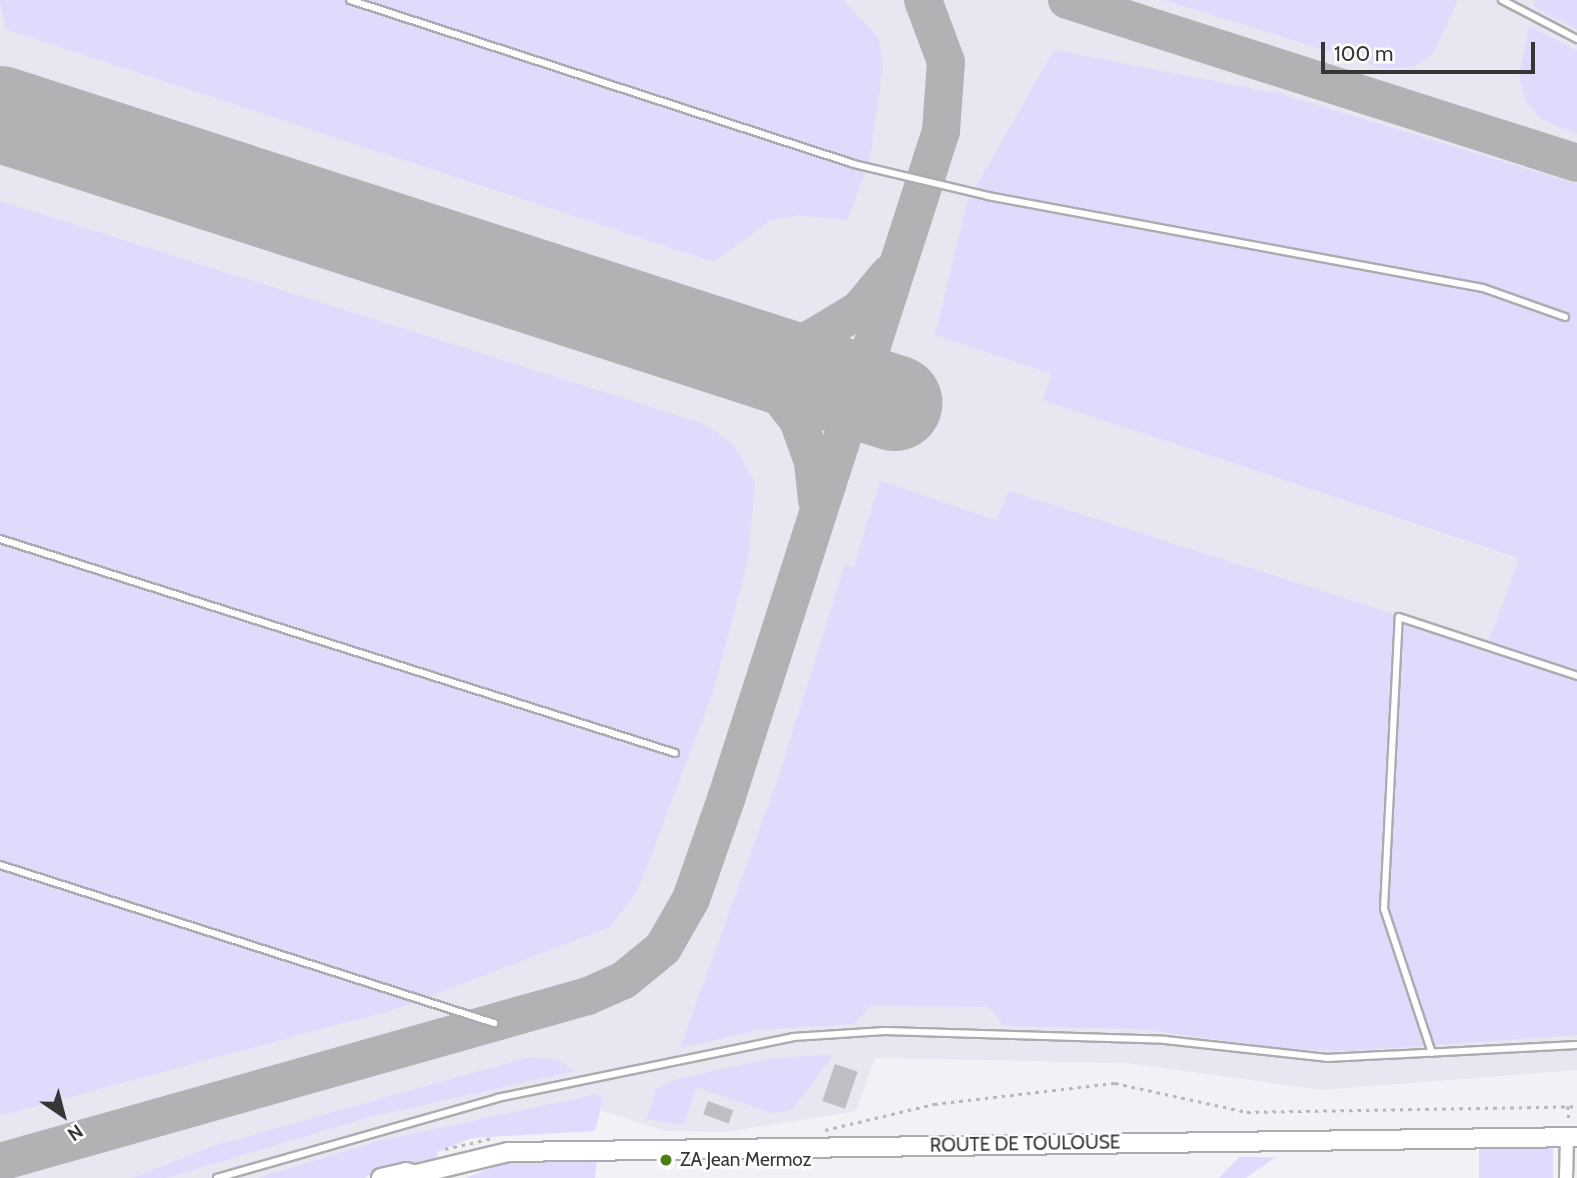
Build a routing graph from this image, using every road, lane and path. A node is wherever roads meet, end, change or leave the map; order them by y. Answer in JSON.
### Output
{"nodes":[{"id":1,"x":350,"y":0,"type":"edge"},
{"id":2,"x":1502,"y":0,"type":"edge"},
{"id":3,"x":1577,"y":39,"type":"edge"},
{"id":4,"x":1565,"y":317,"type":"dead end"},
{"id":5,"x":0,"y":539,"type":"edge"},
{"id":6,"x":1577,"y":676,"type":"edge"},
{"id":7,"x":675,"y":753,"type":"dead end"},
{"id":8,"x":0,"y":865,"type":"edge"},
{"id":9,"x":494,"y":1023,"type":"dead end"},
{"id":10,"x":1577,"y":1045,"type":"edge"},
{"id":11,"x":1432,"y":1053,"type":"junction"},
{"id":12,"x":1577,"y":1106,"type":"edge"},
{"id":13,"x":817,"y":1132,"type":"dead end"},
{"id":14,"x":1572,"y":1137,"type":"edge"},
{"id":15,"x":503,"y":1138,"type":"dead end"},
{"id":16,"x":434,"y":1174,"type":"edge"},
{"id":17,"x":217,"y":1178,"type":"edge"},
{"id":18,"x":381,"y":1178,"type":"edge"},
{"id":19,"x":1566,"y":1178,"type":"edge"}],
"edges":[{"from":1,"to":4,"type":"lane"},
{"from":2,"to":3,"type":"lane"},
{"from":5,"to":7,"type":"lane"},
{"from":6,"to":11,"type":"lane"},
{"from":8,"to":9,"type":"lane"},
{"from":10,"to":11,"type":"lane"},
{"from":11,"to":17,"type":"lane"},
{"from":12,"to":13,"type":"path"},
{"from":14,"to":16,"type":"main road","name":"ROUTE DE TOULOUSE"},
{"from":14,"to":19,"type":"street"},
{"from":15,"to":16,"type":"path"},
{"from":16,"to":18,"type":"main road"}]}
